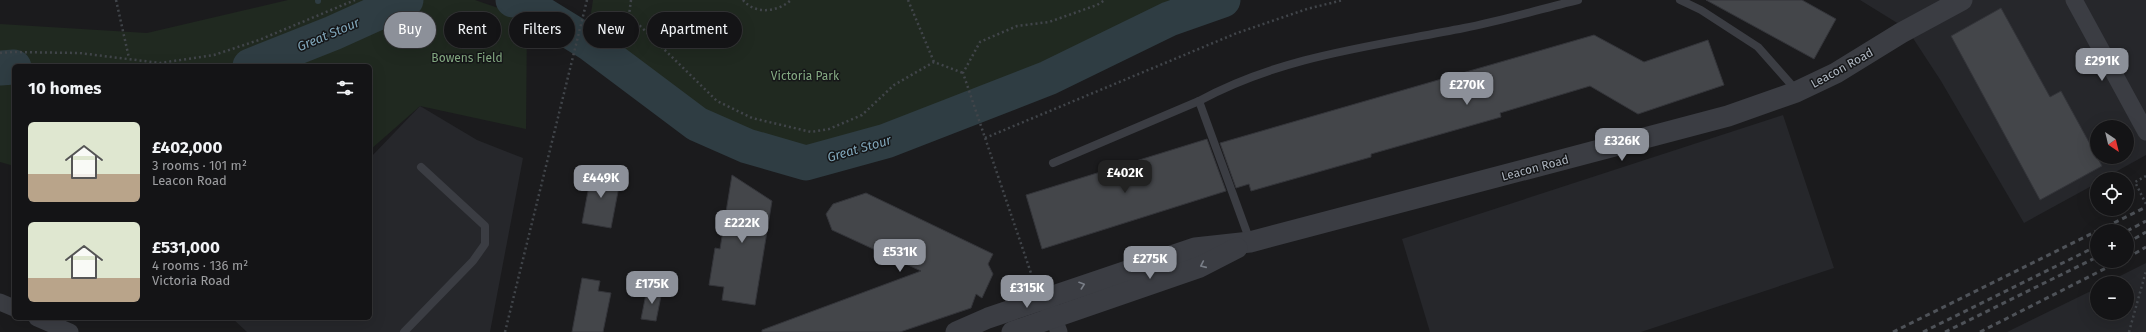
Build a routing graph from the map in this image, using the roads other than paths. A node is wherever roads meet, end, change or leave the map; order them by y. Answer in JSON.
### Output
{"nodes":[{"id":1,"x":1578,"y":0,"type":"edge"},
{"id":2,"x":1680,"y":0,"type":"edge"},
{"id":3,"x":1962,"y":0,"type":"edge"},
{"id":4,"x":2074,"y":0,"type":"edge"},
{"id":5,"x":1797,"y":92,"type":"junction"},
{"id":6,"x":1199,"y":101,"type":"junction"},
{"id":7,"x":2146,"y":132,"type":"edge"},
{"id":8,"x":1053,"y":163,"type":"dead end"},
{"id":9,"x":421,"y":167,"type":"dead end"},
{"id":10,"x":1250,"y":242,"type":"junction"},
{"id":11,"x":1045,"y":298,"type":"junction"},
{"id":12,"x":0,"y":302,"type":"edge"},
{"id":13,"x":12,"y":307,"type":"edge"},
{"id":14,"x":42,"y":320,"type":"edge"},
{"id":15,"x":1056,"y":325,"type":"edge"},
{"id":16,"x":70,"y":332,"type":"edge"},
{"id":17,"x":404,"y":332,"type":"edge"},
{"id":18,"x":956,"y":332,"type":"edge"},
{"id":19,"x":1012,"y":332,"type":"edge"}],
"edges":[{"from":1,"to":6,"type":"lane"},
{"from":2,"to":5,"type":"lane"},
{"from":3,"to":5,"type":"street","name":"Leacon Road"},
{"from":4,"to":7,"type":"street"},
{"from":5,"to":10,"type":"street","name":"Leacon Road"},
{"from":6,"to":8,"type":"lane"},
{"from":6,"to":10,"type":"lane"},
{"from":9,"to":17,"type":"lane"},
{"from":11,"to":10,"type":"street","name":"Leacon Road","one_way":true},
{"from":10,"to":15,"type":"street","name":"Leacon Road","one_way":true},
{"from":11,"to":15,"type":"street"},
{"from":11,"to":18,"type":"street","name":"Leacon Road"},
{"from":12,"to":13,"type":"street"},
{"from":14,"to":16,"type":"street"},
{"from":15,"to":19,"type":"street","name":"Leacon Road"}]}
